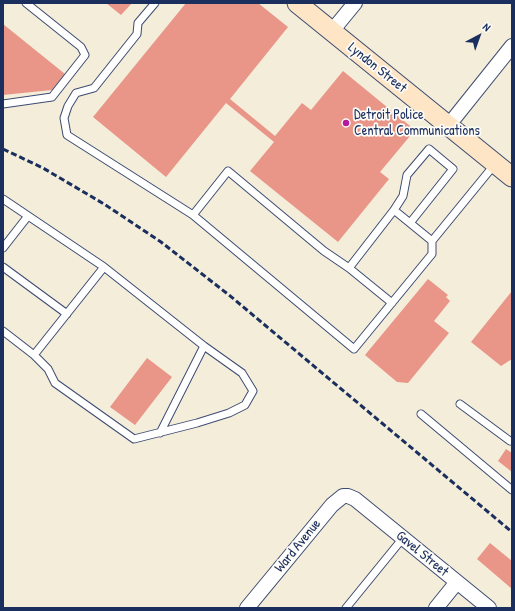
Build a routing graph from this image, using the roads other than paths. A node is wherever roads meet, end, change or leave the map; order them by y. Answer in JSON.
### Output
{"nodes":[{"id":1,"x":26,"y":3,"type":"edge"},
{"id":2,"x":155,"y":3,"type":"edge"},
{"id":3,"x":297,"y":3,"type":"edge"},
{"id":4,"x":355,"y":3,"type":"edge"},
{"id":5,"x":332,"y":31,"type":"junction"},
{"id":6,"x":512,"y":46,"type":"edge"},
{"id":7,"x":3,"y":104,"type":"edge"},
{"id":8,"x":448,"y":126,"type":"junction"},
{"id":9,"x":496,"y":164,"type":"junction"},
{"id":10,"x":512,"y":178,"type":"edge"},
{"id":11,"x":3,"y":199,"type":"edge"},
{"id":12,"x":394,"y":210,"type":"junction"},
{"id":13,"x":193,"y":215,"type":"junction"},
{"id":14,"x":28,"y":216,"type":"junction"},
{"id":15,"x":410,"y":223,"type":"junction"},
{"id":16,"x":432,"y":241,"type":"junction"},
{"id":17,"x":3,"y":248,"type":"edge"},
{"id":18,"x":3,"y":267,"type":"edge"},
{"id":19,"x":104,"y":267,"type":"junction"},
{"id":20,"x":349,"y":268,"type":"junction"},
{"id":21,"x":392,"y":304,"type":"junction"},
{"id":22,"x":67,"y":314,"type":"junction"},
{"id":23,"x":3,"y":331,"type":"edge"},
{"id":24,"x":204,"y":346,"type":"junction"},
{"id":25,"x":34,"y":355,"type":"junction"},
{"id":26,"x":460,"y":404,"type":"dead end"},
{"id":27,"x":421,"y":414,"type":"dead end"},
{"id":28,"x":160,"y":433,"type":"junction"},
{"id":29,"x":511,"y":441,"type":"edge"},
{"id":30,"x":512,"y":490,"type":"edge"},
{"id":31,"x":355,"y":499,"type":"joint"},
{"id":32,"x":403,"y":538,"type":"junction"},
{"id":33,"x":457,"y":582,"type":"junction"},
{"id":34,"x":247,"y":608,"type":"edge"},
{"id":35,"x":346,"y":608,"type":"edge"},
{"id":36,"x":436,"y":608,"type":"edge"},
{"id":37,"x":489,"y":608,"type":"edge"}],
"edges":[{"from":1,"to":7,"type":"lane"},
{"from":2,"to":13,"type":"lane"},
{"from":3,"to":5,"type":"street","name":"Lyndon Street"},
{"from":4,"to":5,"type":"street"},
{"from":5,"to":8,"type":"street","name":"Lyndon Street"},
{"from":6,"to":8,"type":"street"},
{"from":8,"to":9,"type":"street","name":"Lyndon Street"},
{"from":9,"to":10,"type":"street","name":"Lyndon Street"},
{"from":9,"to":16,"type":"lane"},
{"from":11,"to":14,"type":"lane"},
{"from":12,"to":15,"type":"lane"},
{"from":12,"to":15,"type":"lane"},
{"from":12,"to":20,"type":"lane"},
{"from":13,"to":20,"type":"lane"},
{"from":13,"to":21,"type":"lane"},
{"from":14,"to":17,"type":"lane"},
{"from":14,"to":19,"type":"lane"},
{"from":15,"to":16,"type":"lane"},
{"from":16,"to":21,"type":"lane"},
{"from":18,"to":22,"type":"lane"},
{"from":19,"to":22,"type":"lane"},
{"from":19,"to":24,"type":"lane"},
{"from":20,"to":21,"type":"lane"},
{"from":22,"to":25,"type":"lane"},
{"from":23,"to":25,"type":"lane"},
{"from":24,"to":28,"type":"lane"},
{"from":24,"to":28,"type":"lane"},
{"from":25,"to":28,"type":"lane"},
{"from":26,"to":29,"type":"lane"},
{"from":27,"to":30,"type":"lane"},
{"from":31,"to":32,"type":"street","name":"Gavel Street"},
{"from":31,"to":34,"type":"street","name":"Ward Avenue"},
{"from":32,"to":33,"type":"street","name":"Gavel Street"},
{"from":32,"to":35,"type":"lane"},
{"from":33,"to":36,"type":"street"},
{"from":33,"to":37,"type":"street","name":"Gavel Street"}]}
